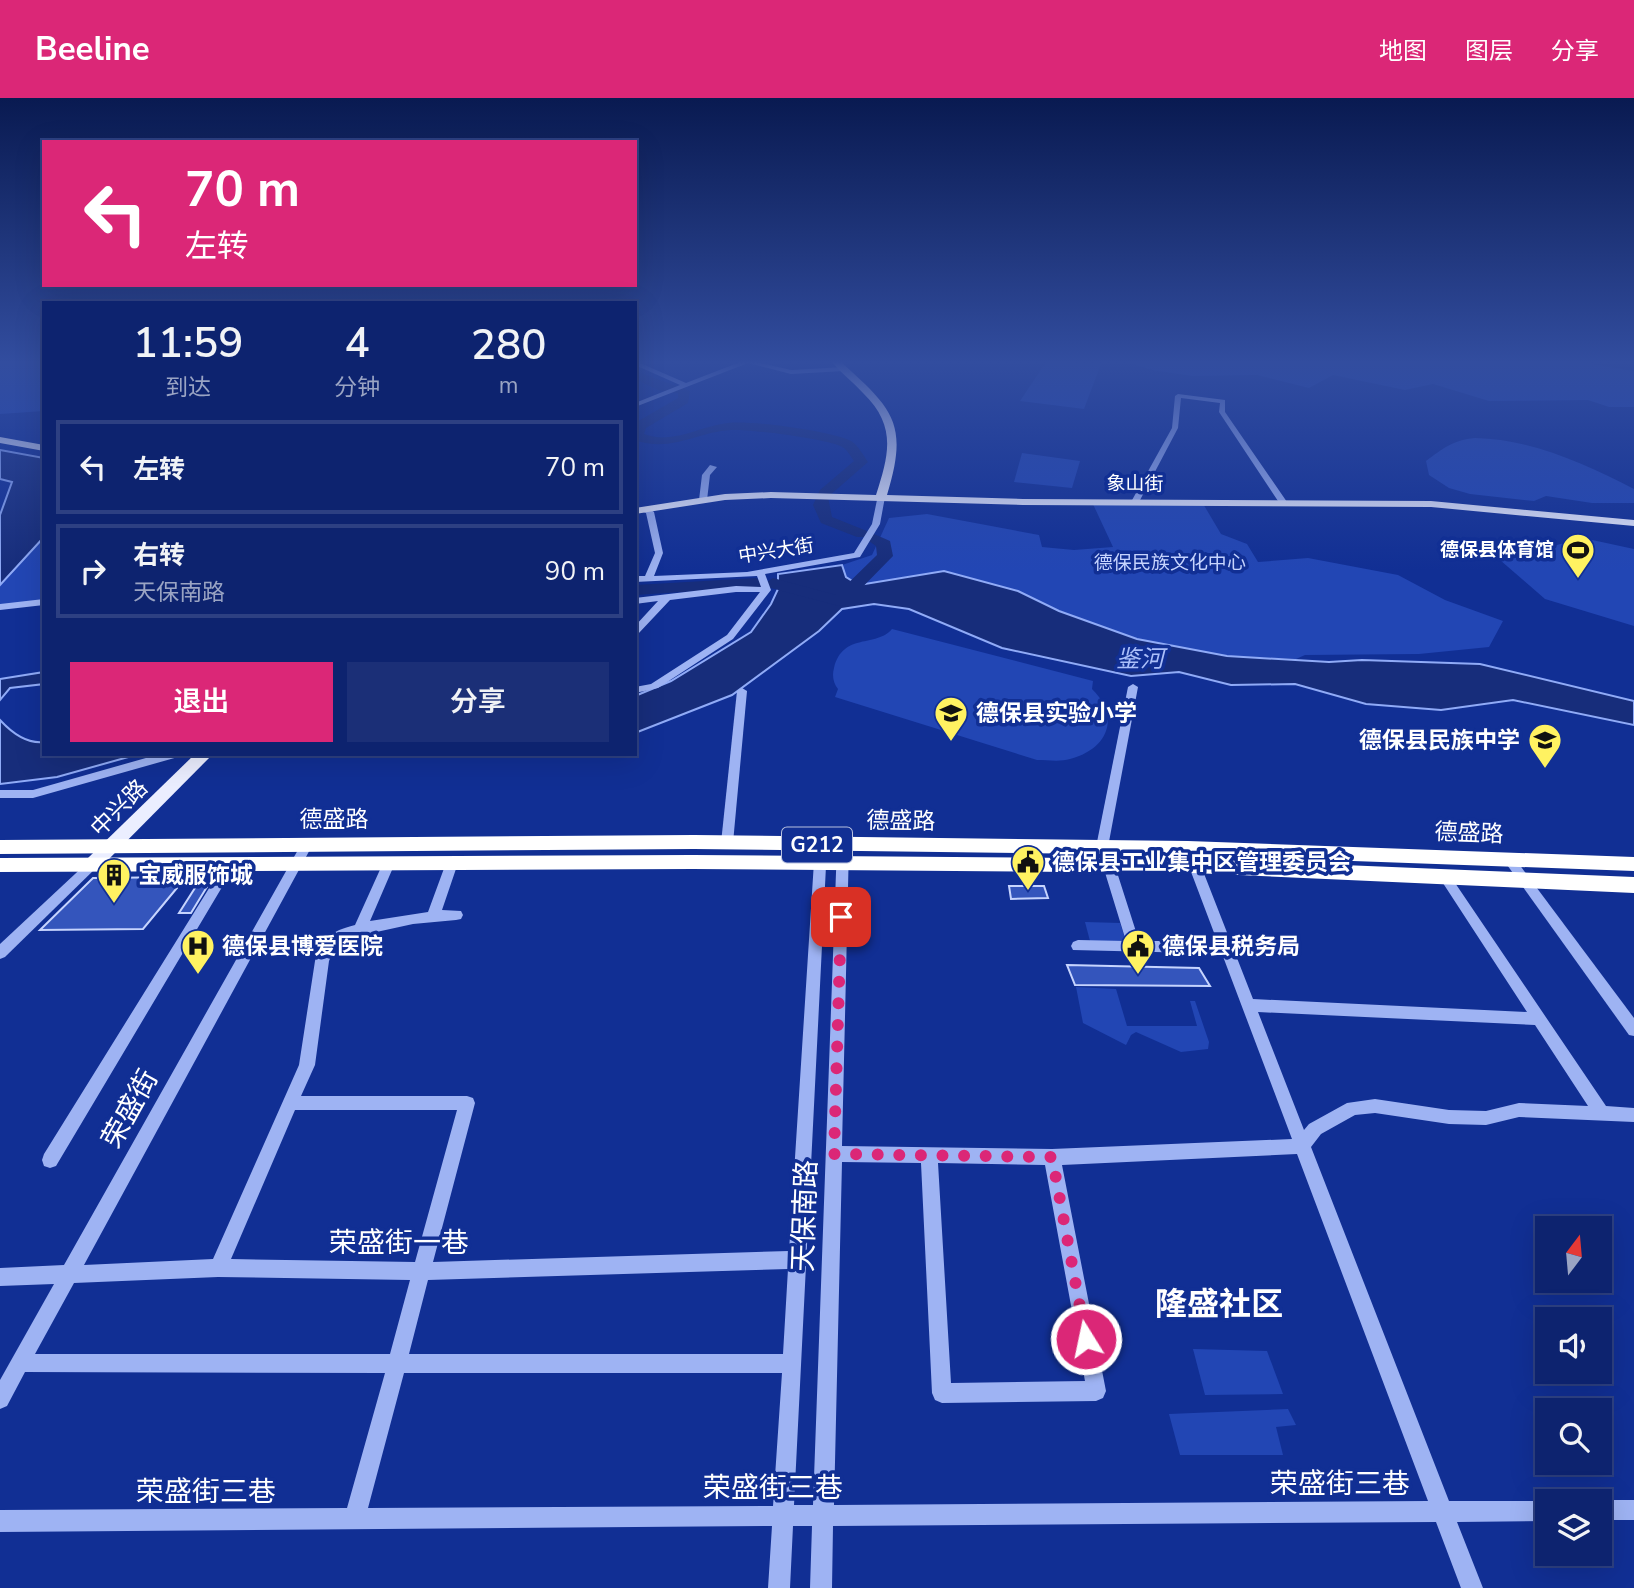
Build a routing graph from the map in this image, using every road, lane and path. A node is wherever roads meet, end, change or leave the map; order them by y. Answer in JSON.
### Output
{"nodes":[{"id":1,"x":894,"y":432,"type":"edge"},
{"id":2,"x":1173,"y":432,"type":"edge"},
{"id":3,"x":1235,"y":432,"type":"edge"},
{"id":4,"x":0,"y":440,"type":"edge"},
{"id":5,"x":42,"y":448,"type":"edge"},
{"id":6,"x":713,"y":467,"type":"dead end"},
{"id":7,"x":881,"y":497,"type":"junction"},
{"id":8,"x":703,"y":500,"type":"junction"},
{"id":9,"x":1135,"y":502,"type":"junction"},
{"id":10,"x":1283,"y":502,"type":"junction"},
{"id":11,"x":640,"y":510,"type":"edge"},
{"id":12,"x":1634,"y":523,"type":"edge"},
{"id":13,"x":760,"y":573,"type":"junction"},
{"id":14,"x":637,"y":579,"type":"edge"},
{"id":15,"x":648,"y":579,"type":"junction"},
{"id":16,"x":767,"y":590,"type":"junction"},
{"id":17,"x":667,"y":597,"type":"junction"},
{"id":18,"x":637,"y":601,"type":"edge"},
{"id":19,"x":42,"y":602,"type":"edge"},
{"id":20,"x":0,"y":607,"type":"edge"},
{"id":21,"x":637,"y":630,"type":"edge"},
{"id":22,"x":1133,"y":687,"type":"dead end"},
{"id":23,"x":637,"y":690,"type":"edge"},
{"id":24,"x":742,"y":691,"type":"dead end"},
{"id":25,"x":167,"y":756,"type":"edge"},
{"id":26,"x":203,"y":756,"type":"edge"},
{"id":27,"x":0,"y":794,"type":"edge"},
{"id":28,"x":727,"y":843,"type":"junction"},
{"id":29,"x":307,"y":844,"type":"junction"},
{"id":30,"x":113,"y":846,"type":"junction"},
{"id":31,"x":3,"y":850,"type":"edge"},
{"id":32,"x":820,"y":855,"type":"junction"},
{"id":33,"x":843,"y":855,"type":"junction"},
{"id":34,"x":1106,"y":856,"type":"junction"},
{"id":35,"x":1191,"y":857,"type":"junction"},
{"id":36,"x":1509,"y":859,"type":"junction"},
{"id":37,"x":94,"y":863,"type":"junction"},
{"id":38,"x":389,"y":863,"type":"junction"},
{"id":39,"x":452,"y":863,"type":"junction"},
{"id":40,"x":230,"y":864,"type":"junction"},
{"id":41,"x":296,"y":864,"type":"junction"},
{"id":42,"x":1634,"y":864,"type":"edge"},
{"id":43,"x":0,"y":865,"type":"edge"},
{"id":44,"x":1445,"y":877,"type":"junction"},
{"id":45,"x":1524,"y":881,"type":"junction"},
{"id":46,"x":1634,"y":885,"type":"edge"},
{"id":47,"x":434,"y":914,"type":"junction"},
{"id":48,"x":456,"y":915,"type":"dead end"},
{"id":49,"x":359,"y":931,"type":"junction"},
{"id":50,"x":7,"y":941,"type":"edge"},
{"id":51,"x":1078,"y":946,"type":"dead end"},
{"id":52,"x":1134,"y":946,"type":"junction"},
{"id":53,"x":1196,"y":947,"type":"dead end"},
{"id":54,"x":0,"y":953,"type":"edge"},
{"id":55,"x":1248,"y":1005,"type":"junction"},
{"id":56,"x":1539,"y":1019,"type":"junction"},
{"id":57,"x":1634,"y":1030,"type":"edge"},
{"id":58,"x":290,"y":1103,"type":"junction"},
{"id":59,"x":1603,"y":1115,"type":"junction"},
{"id":60,"x":1634,"y":1115,"type":"edge"},
{"id":61,"x":1302,"y":1146,"type":"junction"},
{"id":62,"x":834,"y":1154,"type":"junction"},
{"id":63,"x":929,"y":1155,"type":"junction"},
{"id":64,"x":1052,"y":1157,"type":"junction"},
{"id":65,"x":50,"y":1160,"type":"dead end"},
{"id":66,"x":797,"y":1260,"type":"junction"},
{"id":67,"x":218,"y":1268,"type":"junction"},
{"id":68,"x":422,"y":1271,"type":"junction"},
{"id":69,"x":68,"y":1276,"type":"junction"},
{"id":70,"x":0,"y":1277,"type":"edge"},
{"id":71,"x":397,"y":1362,"type":"junction"},
{"id":72,"x":19,"y":1363,"type":"junction"},
{"id":73,"x":791,"y":1364,"type":"junction"},
{"id":74,"x":2,"y":1394,"type":"edge"},
{"id":75,"x":1612,"y":1510,"type":"edge"},
{"id":76,"x":1634,"y":1510,"type":"edge"},
{"id":77,"x":1442,"y":1511,"type":"junction"},
{"id":78,"x":1535,"y":1511,"type":"edge"},
{"id":79,"x":783,"y":1516,"type":"junction"},
{"id":80,"x":822,"y":1516,"type":"junction"},
{"id":81,"x":355,"y":1519,"type":"junction"},
{"id":82,"x":0,"y":1521,"type":"edge"},
{"id":83,"x":779,"y":1588,"type":"edge"},
{"id":84,"x":821,"y":1588,"type":"edge"},
{"id":85,"x":1472,"y":1588,"type":"edge"}],
"edges":[{"from":1,"to":7,"type":"main road"},
{"from":2,"to":9,"type":"street"},
{"from":3,"to":10,"type":"street"},
{"from":4,"to":5,"type":"main road"},
{"from":6,"to":8,"type":"street"},
{"from":7,"to":8,"type":"main road","name":"象山街"},
{"from":7,"to":9,"type":"main road","name":"象山街"},
{"from":7,"to":13,"type":"street","name":"中兴大街"},
{"from":8,"to":11,"type":"main road","name":"象山街"},
{"from":9,"to":10,"type":"main road","name":"象山街"},
{"from":10,"to":12,"type":"main road","name":"象山街"},
{"from":11,"to":15,"type":"street"},
{"from":13,"to":15,"type":"street","name":"中兴大街"},
{"from":13,"to":16,"type":"street"},
{"from":14,"to":15,"type":"street","name":"中兴大街"},
{"from":16,"to":17,"type":"street"},
{"from":16,"to":23,"type":"street"},
{"from":17,"to":18,"type":"street"},
{"from":17,"to":21,"type":"street"},
{"from":19,"to":20,"type":"street"},
{"from":22,"to":34,"type":"street"},
{"from":24,"to":28,"type":"street"},
{"from":25,"to":27,"type":"street"},
{"from":26,"to":30,"type":"main road","name":"中兴路"},
{"from":28,"to":29,"type":"highway","name":"德盛路","number":"G212"},
{"from":28,"to":32,"type":"highway","name":"德盛路","number":"G212"},
{"from":29,"to":30,"type":"highway","name":"德盛路","number":"G212"},
{"from":29,"to":41,"type":"street","name":"荣盛街"},
{"from":30,"to":31,"type":"highway","name":"德盛路","number":"G212"},
{"from":30,"to":37,"type":"main road","name":"中兴路"},
{"from":32,"to":33,"type":"highway","number":"G212"},
{"from":32,"to":39,"type":"highway","number":"G212"},
{"from":32,"to":66,"type":"street","name":"天保南路"},
{"from":33,"to":34,"type":"highway","number":"G212"},
{"from":33,"to":62,"type":"street","name":"天保南路"},
{"from":34,"to":35,"type":"highway","number":"G212"},
{"from":34,"to":52,"type":"street"},
{"from":35,"to":36,"type":"highway","name":"德盛路","number":"G212"},
{"from":35,"to":44,"type":"highway","number":"G212"},
{"from":35,"to":55,"type":"street"},
{"from":36,"to":42,"type":"highway","name":"德盛路","number":"G212"},
{"from":36,"to":45,"type":"street"},
{"from":37,"to":40,"type":"highway","number":"G212"},
{"from":37,"to":43,"type":"highway","number":"G212"},
{"from":37,"to":50,"type":"street"},
{"from":38,"to":39,"type":"highway","number":"G212"},
{"from":38,"to":41,"type":"highway","number":"G212"},
{"from":38,"to":49,"type":"street"},
{"from":39,"to":47,"type":"street"},
{"from":40,"to":41,"type":"highway","number":"G212"},
{"from":40,"to":65,"type":"street"},
{"from":41,"to":69,"type":"street","name":"荣盛街"},
{"from":44,"to":45,"type":"highway","number":"G212"},
{"from":44,"to":56,"type":"street"},
{"from":45,"to":46,"type":"highway","number":"G212"},
{"from":45,"to":57,"type":"street"},
{"from":47,"to":48,"type":"street"},
{"from":47,"to":49,"type":"street"},
{"from":49,"to":58,"type":"street"},
{"from":50,"to":54,"type":"street"},
{"from":51,"to":52,"type":"street"},
{"from":52,"to":53,"type":"street"},
{"from":55,"to":56,"type":"street"},
{"from":55,"to":61,"type":"street"},
{"from":56,"to":59,"type":"street"},
{"from":58,"to":67,"type":"street"},
{"from":58,"to":68,"type":"street"},
{"from":59,"to":60,"type":"street"},
{"from":59,"to":61,"type":"street"},
{"from":61,"to":64,"type":"street"},
{"from":61,"to":77,"type":"street"},
{"from":62,"to":63,"type":"street"},
{"from":62,"to":80,"type":"street","name":"天保南路"},
{"from":63,"to":64,"type":"street"},
{"from":63,"to":64,"type":"street"},
{"from":66,"to":68,"type":"street","name":"荣盛街一巷"},
{"from":66,"to":73,"type":"street","name":"天保南路"},
{"from":67,"to":68,"type":"street","name":"荣盛街一巷"},
{"from":67,"to":69,"type":"street","name":"荣盛街一巷"},
{"from":68,"to":71,"type":"street"},
{"from":69,"to":70,"type":"street","name":"荣盛街一巷"},
{"from":69,"to":72,"type":"street","name":"荣盛街"},
{"from":71,"to":72,"type":"street"},
{"from":71,"to":73,"type":"street"},
{"from":71,"to":81,"type":"street"},
{"from":72,"to":74,"type":"street","name":"荣盛街"},
{"from":73,"to":79,"type":"street","name":"天保南路"},
{"from":75,"to":76,"type":"street"},
{"from":77,"to":78,"type":"street","name":"荣盛街三巷"},
{"from":77,"to":80,"type":"street","name":"荣盛街三巷"},
{"from":77,"to":85,"type":"street"},
{"from":79,"to":80,"type":"street","name":"荣盛街三巷"},
{"from":79,"to":81,"type":"street","name":"荣盛街三巷"},
{"from":79,"to":83,"type":"street","name":"天保南路"},
{"from":80,"to":84,"type":"street","name":"天保南路"},
{"from":81,"to":82,"type":"street","name":"荣盛街三巷"}]}
